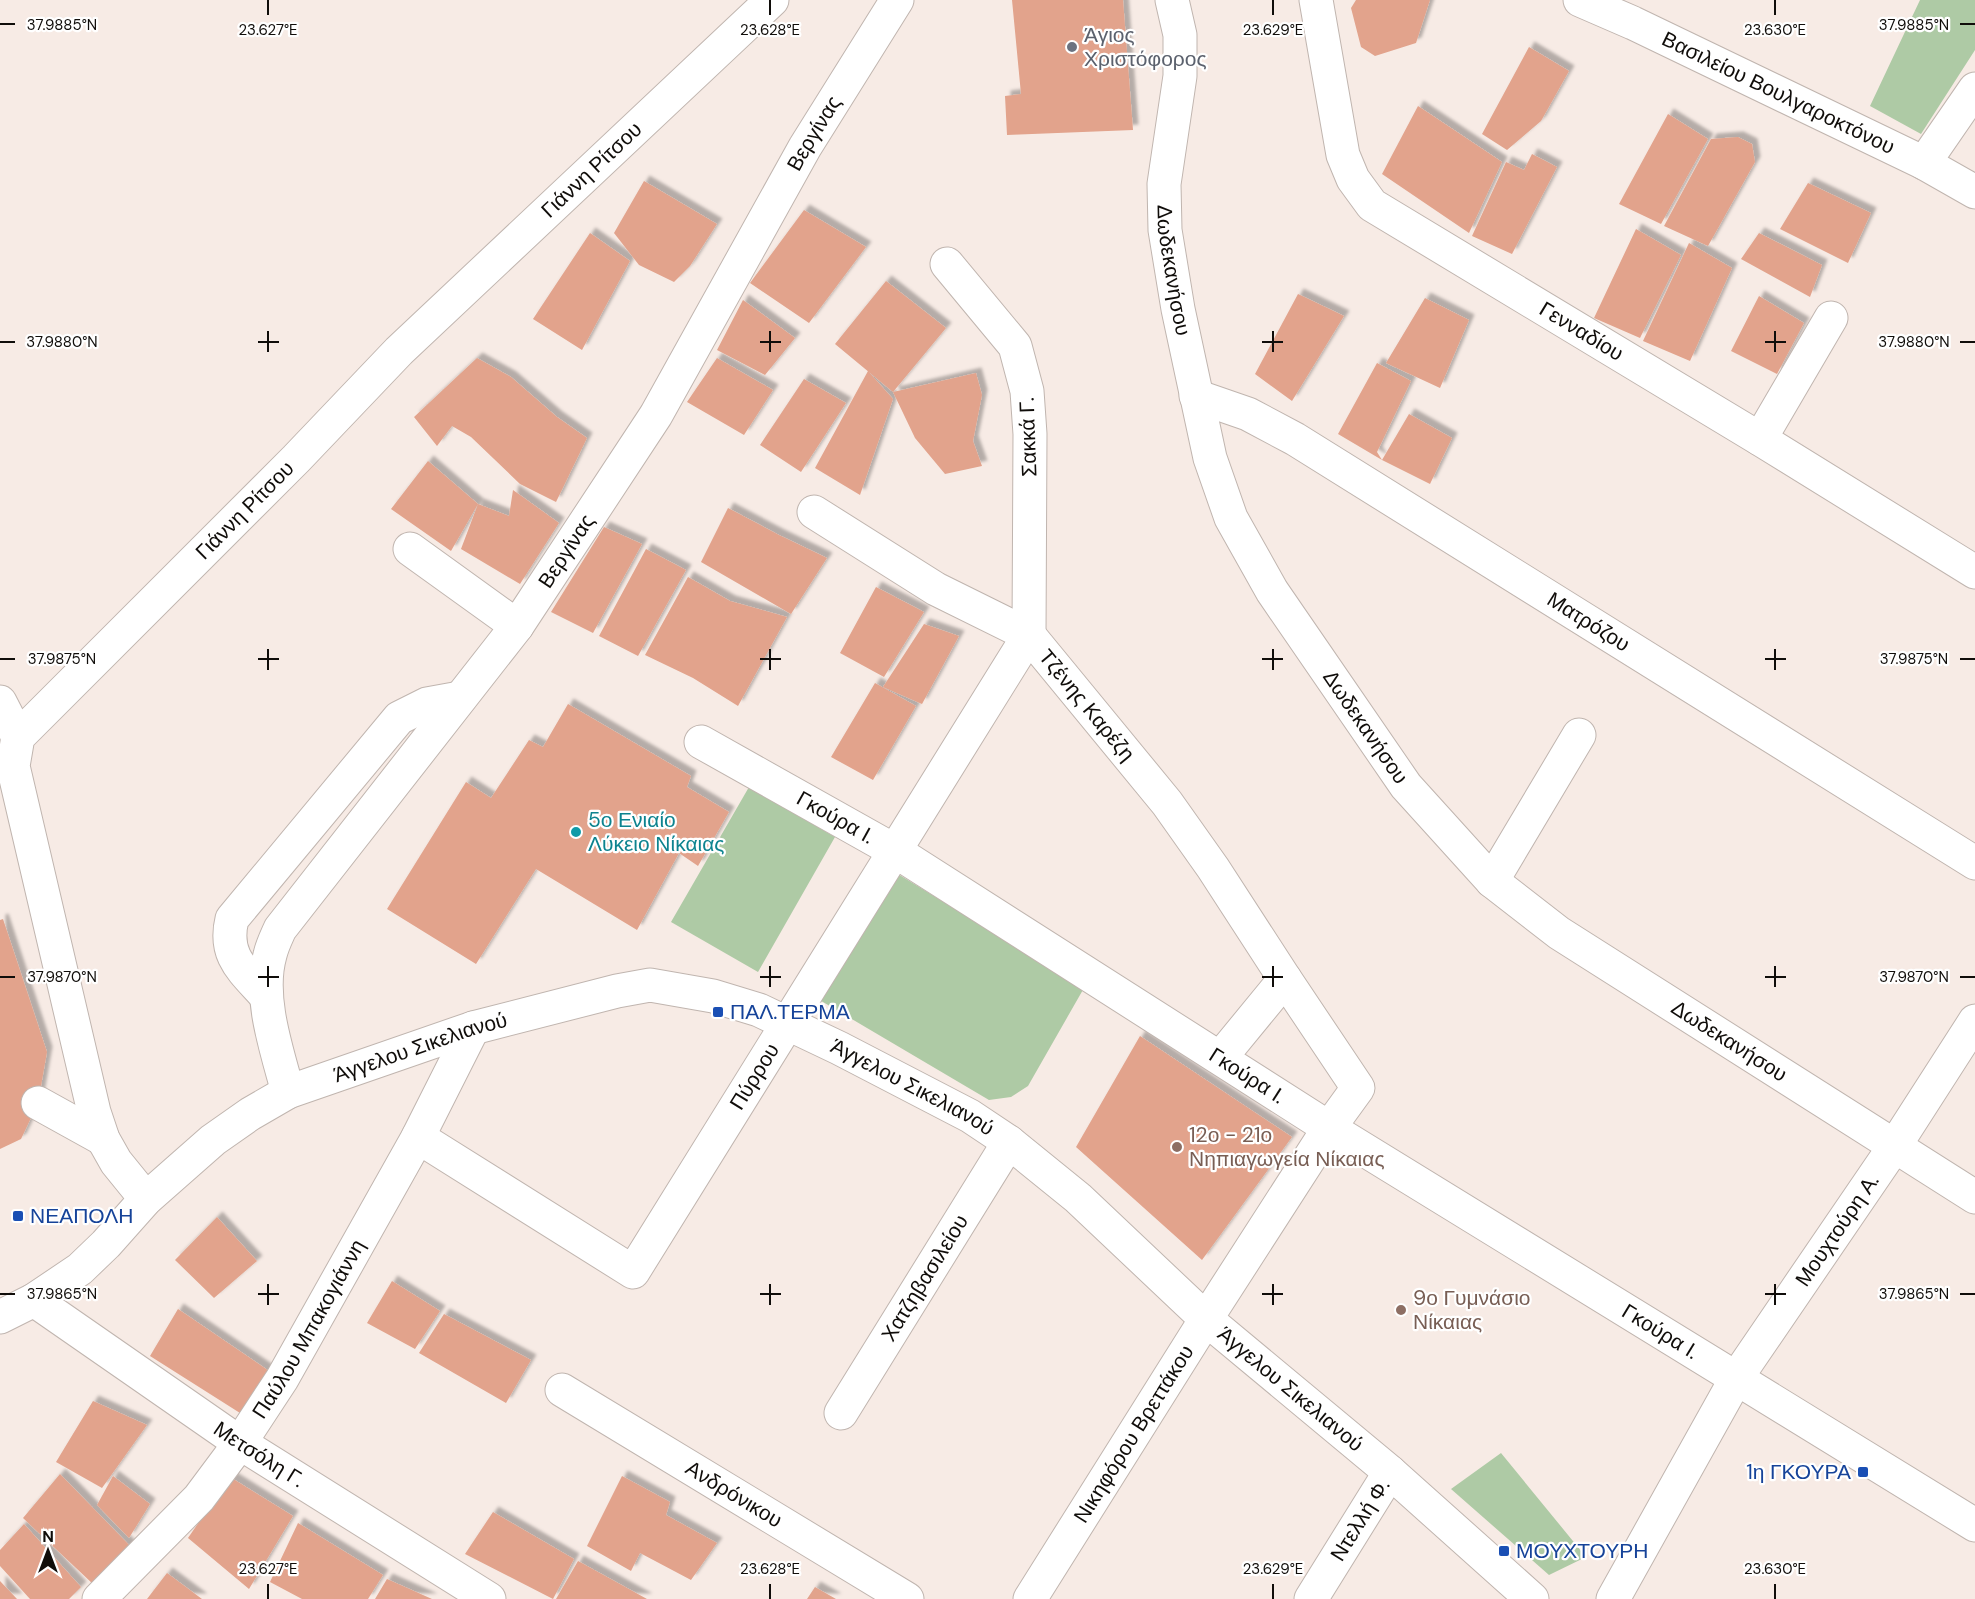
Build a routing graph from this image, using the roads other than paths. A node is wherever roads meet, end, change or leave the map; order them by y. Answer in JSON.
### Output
{"nodes":[{"id":1,"x":772,"y":0,"type":"edge"},
{"id":2,"x":897,"y":0,"type":"edge"},
{"id":3,"x":1172,"y":0,"type":"edge"},
{"id":4,"x":1316,"y":0,"type":"edge"},
{"id":5,"x":1580,"y":0,"type":"edge"},
{"id":6,"x":1975,"y":89,"type":"edge"},
{"id":7,"x":1924,"y":163,"type":"junction"},
{"id":8,"x":1975,"y":192,"type":"edge"},
{"id":9,"x":947,"y":264,"type":"dead end"},
{"id":10,"x":1832,"y":318,"type":"dead end"},
{"id":11,"x":1196,"y":396,"type":"junction"},
{"id":12,"x":1760,"y":439,"type":"junction"},
{"id":13,"x":814,"y":512,"type":"dead end"},
{"id":14,"x":410,"y":549,"type":"dead end"},
{"id":15,"x":1975,"y":572,"type":"edge"},
{"id":16,"x":517,"y":626,"type":"junction"},
{"id":17,"x":1029,"y":635,"type":"junction"},
{"id":18,"x":460,"y":698,"type":"junction"},
{"id":19,"x":0,"y":702,"type":"edge"},
{"id":20,"x":1579,"y":735,"type":"dead end"},
{"id":21,"x":18,"y":737,"type":"junction"},
{"id":22,"x":701,"y":742,"type":"dead end"},
{"id":23,"x":895,"y":851,"type":"junction"},
{"id":24,"x":1975,"y":863,"type":"edge"},
{"id":25,"x":1492,"y":881,"type":"junction"},
{"id":26,"x":1285,"y":979,"type":"junction"},
{"id":27,"x":266,"y":996,"type":"junction"},
{"id":28,"x":1975,"y":1021,"type":"edge"},
{"id":29,"x":787,"y":1023,"type":"junction"},
{"id":30,"x":474,"y":1028,"type":"junction"},
{"id":31,"x":1221,"y":1057,"type":"junction"},
{"id":32,"x":1358,"y":1088,"type":"joint"},
{"id":33,"x":288,"y":1092,"type":"junction"},
{"id":34,"x":38,"y":1103,"type":"dead end"},
{"id":35,"x":1329,"y":1128,"type":"junction"},
{"id":36,"x":418,"y":1137,"type":"junction"},
{"id":37,"x":103,"y":1139,"type":"junction"},
{"id":38,"x":1009,"y":1142,"type":"junction"},
{"id":39,"x":1894,"y":1147,"type":"junction"},
{"id":40,"x":1975,"y":1197,"type":"edge"},
{"id":41,"x":146,"y":1199,"type":"junction"},
{"id":42,"x":34,"y":1300,"type":"junction"},
{"id":43,"x":0,"y":1317,"type":"edge"},
{"id":44,"x":1206,"y":1319,"type":"junction"},
{"id":45,"x":1737,"y":1377,"type":"junction"},
{"id":46,"x":562,"y":1390,"type":"dead end"},
{"id":47,"x":841,"y":1413,"type":"dead end"},
{"id":48,"x":240,"y":1443,"type":"junction"},
{"id":49,"x":1390,"y":1472,"type":"junction"},
{"id":50,"x":1975,"y":1525,"type":"edge"},
{"id":51,"x":99,"y":1599,"type":"edge"},
{"id":52,"x":489,"y":1599,"type":"edge"},
{"id":53,"x":906,"y":1599,"type":"edge"},
{"id":54,"x":1030,"y":1599,"type":"edge"},
{"id":55,"x":1311,"y":1599,"type":"edge"},
{"id":56,"x":1532,"y":1599,"type":"edge"},
{"id":57,"x":1612,"y":1599,"type":"edge"}],
"edges":[{"from":1,"to":21,"type":"street","name":"Γιάννη Ρίτσου"},
{"from":2,"to":16,"type":"street","name":"Βεργίνας"},
{"from":3,"to":11,"type":"street","name":"Δωδεκανήσου"},
{"from":4,"to":12,"type":"street","name":"Γενναδίου"},
{"from":5,"to":7,"type":"street","name":"Βασιλείου Βουλγαροκτόνου"},
{"from":6,"to":7,"type":"street"},
{"from":7,"to":8,"type":"street","name":"Βασιλείου Βουλγαροκτόνου"},
{"from":9,"to":17,"type":"street","name":"Σακκά Γ."},
{"from":10,"to":12,"type":"street"},
{"from":11,"to":24,"type":"street","name":"Ματρόζου"},
{"from":11,"to":25,"type":"street","name":"Δωδεκανήσου"},
{"from":12,"to":15,"type":"street","name":"Γενναδίου"},
{"from":13,"to":17,"type":"street","name":"Τζένης Καρέζη"},
{"from":14,"to":16,"type":"street"},
{"from":16,"to":18,"type":"street","name":"Βεργίνας"},
{"from":17,"to":23,"type":"street","name":"Πύρρου"},
{"from":17,"to":26,"type":"street","name":"Τζένης Καρέζη"},
{"from":18,"to":27,"type":"street","name":"Βεργίνας"},
{"from":18,"to":27,"type":"street"},
{"from":19,"to":21,"type":"street"},
{"from":20,"to":25,"type":"street"},
{"from":21,"to":37,"type":"street"},
{"from":22,"to":23,"type":"street","name":"Γκούρα Ι."},
{"from":23,"to":29,"type":"street","name":"Πύρρου"},
{"from":23,"to":31,"type":"street","name":"Γκούρα Ι."},
{"from":25,"to":39,"type":"street","name":"Δωδεκανήσου"},
{"from":26,"to":31,"type":"street"},
{"from":26,"to":32,"type":"street","name":"Τζένης Καρέζη"},
{"from":27,"to":33,"type":"street","name":"Βεργίνας"},
{"from":28,"to":39,"type":"street","name":"Μουχτούρη Α."},
{"from":29,"to":30,"type":"street","name":"Άγγελου Σικελιανού"},
{"from":29,"to":36,"type":"street","name":"Πύρρου"},
{"from":29,"to":38,"type":"street","name":"Άγγελου Σικελιανού"},
{"from":30,"to":33,"type":"street","name":"Άγγελου Σικελιανού"},
{"from":30,"to":36,"type":"street","name":"Παύλου Μπακογιάννη"},
{"from":31,"to":35,"type":"street","name":"Γκούρα Ι."},
{"from":32,"to":35,"type":"street","name":"Νικηφόρου Βρεττάκου"},
{"from":33,"to":41,"type":"street","name":"Άγγελου Σικελιανού"},
{"from":34,"to":37,"type":"street"},
{"from":35,"to":44,"type":"street","name":"Νικηφόρου Βρεττάκου"},
{"from":35,"to":45,"type":"street","name":"Γκούρα Ι."},
{"from":36,"to":48,"type":"street","name":"Παύλου Μπακογιάννη"},
{"from":37,"to":41,"type":"street"},
{"from":38,"to":44,"type":"street","name":"Άγγελου Σικελιανού"},
{"from":38,"to":47,"type":"street","name":"Χατζηβασιλείου"},
{"from":39,"to":40,"type":"street","name":"Δωδεκανήσου"},
{"from":39,"to":45,"type":"street","name":"Μουχτούρη Α."},
{"from":41,"to":42,"type":"street"},
{"from":42,"to":43,"type":"street"},
{"from":42,"to":48,"type":"street","name":"Μετσόλη Γ."},
{"from":44,"to":49,"type":"street","name":"Άγγελου Σικελιανού"},
{"from":44,"to":54,"type":"street","name":"Νικηφόρου Βρεττάκου"},
{"from":45,"to":50,"type":"street","name":"Γκούρα Ι."},
{"from":45,"to":57,"type":"street","name":"Μουχτούρη Α."},
{"from":46,"to":53,"type":"street","name":"Ανδρόνικου"},
{"from":48,"to":51,"type":"street","name":"Παύλου Μπακογιάννη"},
{"from":48,"to":52,"type":"street","name":"Μετσόλη Γ."},
{"from":49,"to":55,"type":"street","name":"Ντελλή Φ."},
{"from":49,"to":56,"type":"street","name":"Άγγελου Σικελιανού"}]}
